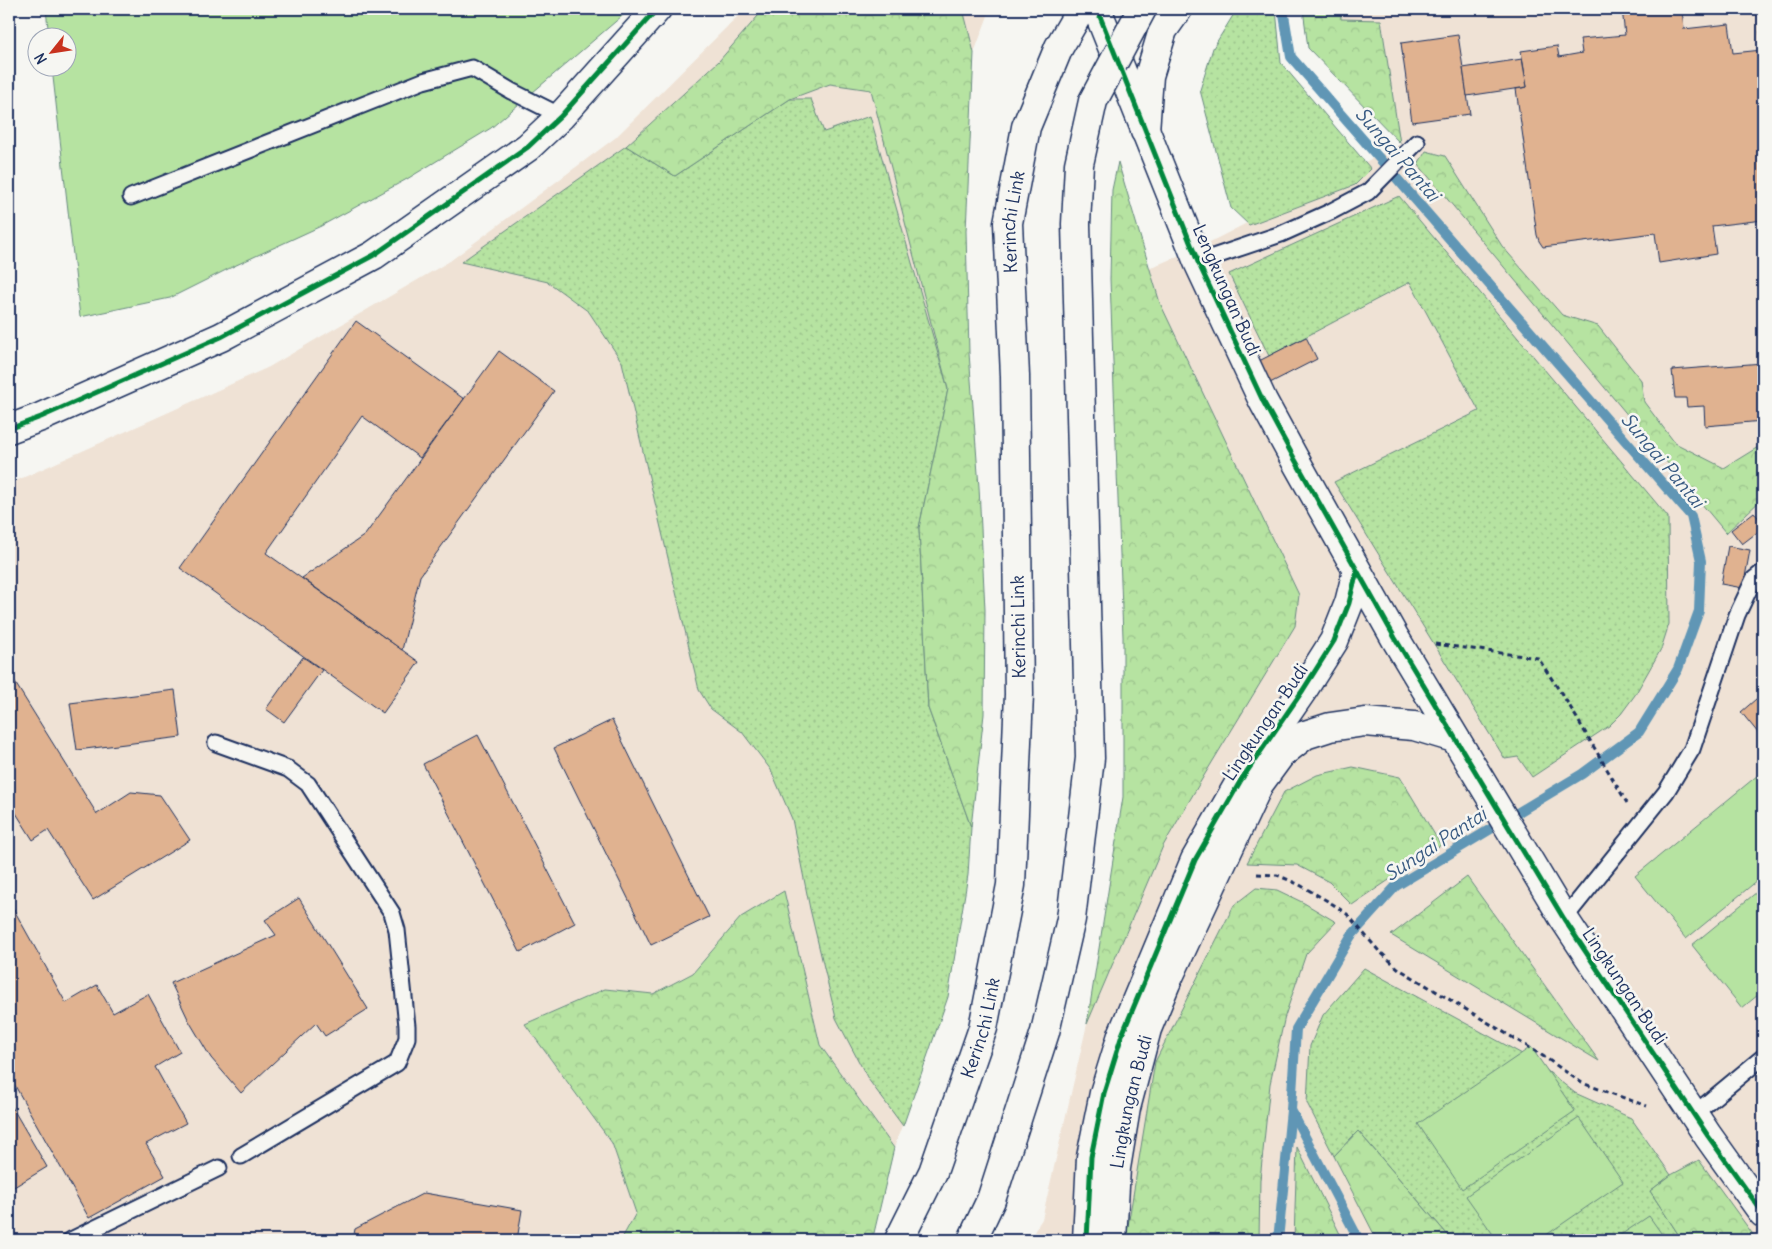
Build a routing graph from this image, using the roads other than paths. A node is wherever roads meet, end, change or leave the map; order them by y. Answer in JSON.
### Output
{"nodes":[{"id":1,"x":657,"y":9,"type":"edge"},
{"id":2,"x":1081,"y":9,"type":"edge"},
{"id":3,"x":1097,"y":9,"type":"edge"},
{"id":4,"x":1142,"y":9,"type":"edge"},
{"id":5,"x":1178,"y":9,"type":"edge"},
{"id":6,"x":562,"y":116,"type":"junction"},
{"id":7,"x":1145,"y":131,"type":"junction"},
{"id":8,"x":1417,"y":142,"type":"dead end"},
{"id":9,"x":131,"y":197,"type":"dead end"},
{"id":10,"x":1198,"y":262,"type":"junction"},
{"id":11,"x":9,"y":429,"type":"edge"},
{"id":12,"x":1357,"y":571,"type":"junction"},
{"id":13,"x":1763,"y":572,"type":"edge"},
{"id":14,"x":1454,"y":738,"type":"junction"},
{"id":15,"x":216,"y":742,"type":"dead end"},
{"id":16,"x":1564,"y":919,"type":"junction"},
{"id":17,"x":1763,"y":1056,"type":"edge"},
{"id":18,"x":1694,"y":1114,"type":"junction"},
{"id":19,"x":241,"y":1156,"type":"dead end"},
{"id":20,"x":219,"y":1168,"type":"dead end"},
{"id":21,"x":1763,"y":1213,"type":"edge"},
{"id":22,"x":71,"y":1240,"type":"edge"},
{"id":23,"x":899,"y":1240,"type":"edge"},
{"id":24,"x":972,"y":1240,"type":"edge"},
{"id":25,"x":1087,"y":1240,"type":"edge"},
{"id":26,"x":1112,"y":1240,"type":"edge"}],
"edges":[{"from":1,"to":6,"type":"main road"},
{"from":2,"to":23,"type":"main road","name":"Kerinchi Link"},
{"from":3,"to":7,"type":"main road","name":"Lengkungan Budi"},
{"from":4,"to":24,"type":"main road","bridge":true},
{"from":5,"to":7,"type":"main road"},
{"from":6,"to":9,"type":"lane"},
{"from":6,"to":11,"type":"main road"},
{"from":7,"to":10,"type":"main road","name":"Lengkungan Budi"},
{"from":8,"to":10,"type":"lane"},
{"from":10,"to":12,"type":"main road","name":"Lengkungan Budi"},
{"from":12,"to":14,"type":"main road"},
{"from":12,"to":25,"type":"main road","name":"Lingkungan Budi"},
{"from":13,"to":16,"type":"lane"},
{"from":14,"to":16,"type":"main road","name":"Lingkungan Budi"},
{"from":14,"to":26,"type":"main road","name":"Lingkungan Budi"},
{"from":15,"to":19,"type":"lane"},
{"from":16,"to":18,"type":"main road","name":"Lingkungan Budi"},
{"from":17,"to":18,"type":"lane"},
{"from":18,"to":21,"type":"main road","name":"Lingkungan Budi"},
{"from":20,"to":22,"type":"lane"}]}
